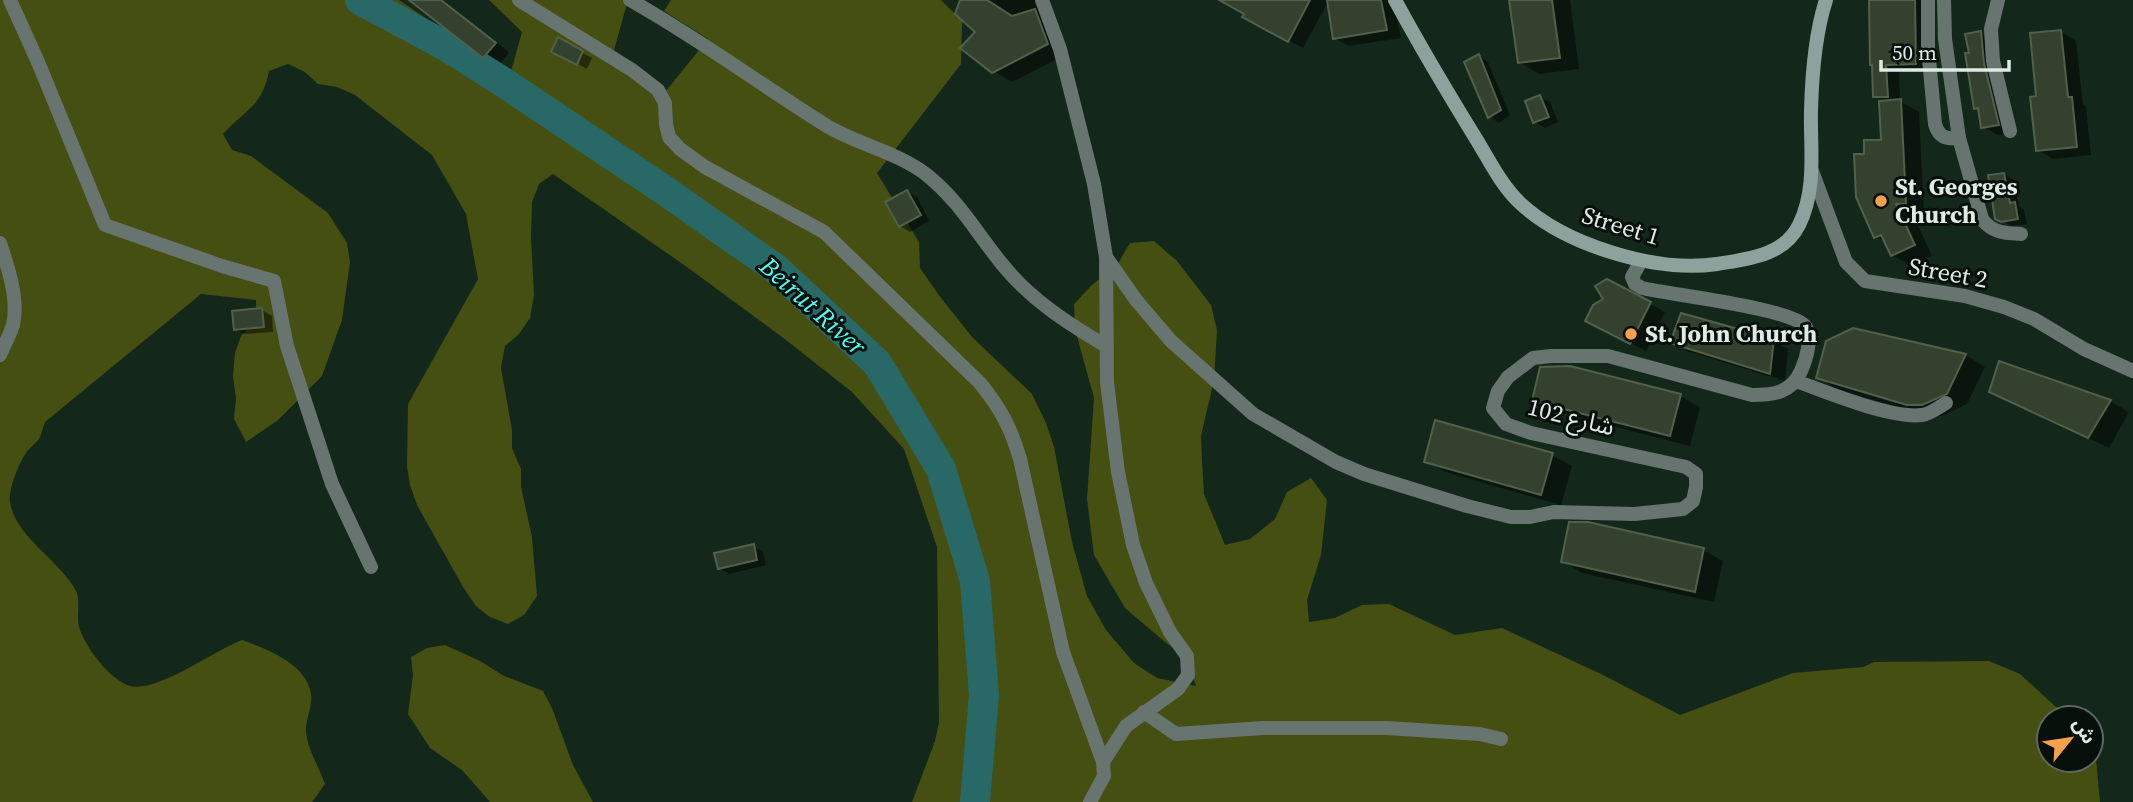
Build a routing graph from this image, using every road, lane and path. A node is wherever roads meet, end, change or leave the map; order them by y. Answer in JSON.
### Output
{"nodes":[{"id":1,"x":10,"y":0,"type":"edge"},
{"id":2,"x":519,"y":0,"type":"edge"},
{"id":3,"x":630,"y":0,"type":"edge"},
{"id":4,"x":1042,"y":0,"type":"edge"},
{"id":5,"x":1395,"y":0,"type":"edge"},
{"id":6,"x":1826,"y":0,"type":"edge"},
{"id":7,"x":1928,"y":0,"type":"edge"},
{"id":8,"x":1944,"y":0,"type":"edge"},
{"id":9,"x":1997,"y":0,"type":"edge"},
{"id":10,"x":2010,"y":131,"type":"dead end"},
{"id":11,"x":1959,"y":138,"type":"junction"},
{"id":12,"x":1812,"y":171,"type":"junction"},
{"id":13,"x":2021,"y":234,"type":"dead end"},
{"id":14,"x":0,"y":243,"type":"edge"},
{"id":15,"x":1106,"y":257,"type":"junction"},
{"id":16,"x":1641,"y":261,"type":"junction"},
{"id":17,"x":1106,"y":346,"type":"junction"},
{"id":18,"x":0,"y":355,"type":"edge"},
{"id":19,"x":2133,"y":371,"type":"edge"},
{"id":20,"x":1796,"y":381,"type":"junction"},
{"id":21,"x":1947,"y":403,"type":"dead end"},
{"id":22,"x":371,"y":567,"type":"dead end"},
{"id":23,"x":1144,"y":712,"type":"junction"},
{"id":24,"x":1501,"y":739,"type":"dead end"},
{"id":25,"x":1103,"y":761,"type":"junction"},
{"id":26,"x":1090,"y":802,"type":"edge"}],
"edges":[{"from":1,"to":22,"type":"street"},
{"from":2,"to":25,"type":"street"},
{"from":3,"to":17,"type":"street"},
{"from":4,"to":15,"type":"street"},
{"from":5,"to":16,"type":"street","name":"Street 1"},
{"from":6,"to":12,"type":"street","name":"Street 1"},
{"from":7,"to":11,"type":"street"},
{"from":8,"to":11,"type":"street"},
{"from":9,"to":10,"type":"street"},
{"from":11,"to":13,"type":"street"},
{"from":12,"to":16,"type":"street","name":"Street 1"},
{"from":12,"to":19,"type":"street","name":"Street 2"},
{"from":14,"to":18,"type":"street"},
{"from":15,"to":17,"type":"street"},
{"from":15,"to":20,"type":"street","name":"شارع 102"},
{"from":16,"to":20,"type":"street"},
{"from":17,"to":23,"type":"street"},
{"from":20,"to":21,"type":"street"},
{"from":23,"to":24,"type":"street"},
{"from":23,"to":25,"type":"street"},
{"from":25,"to":26,"type":"street"}]}
